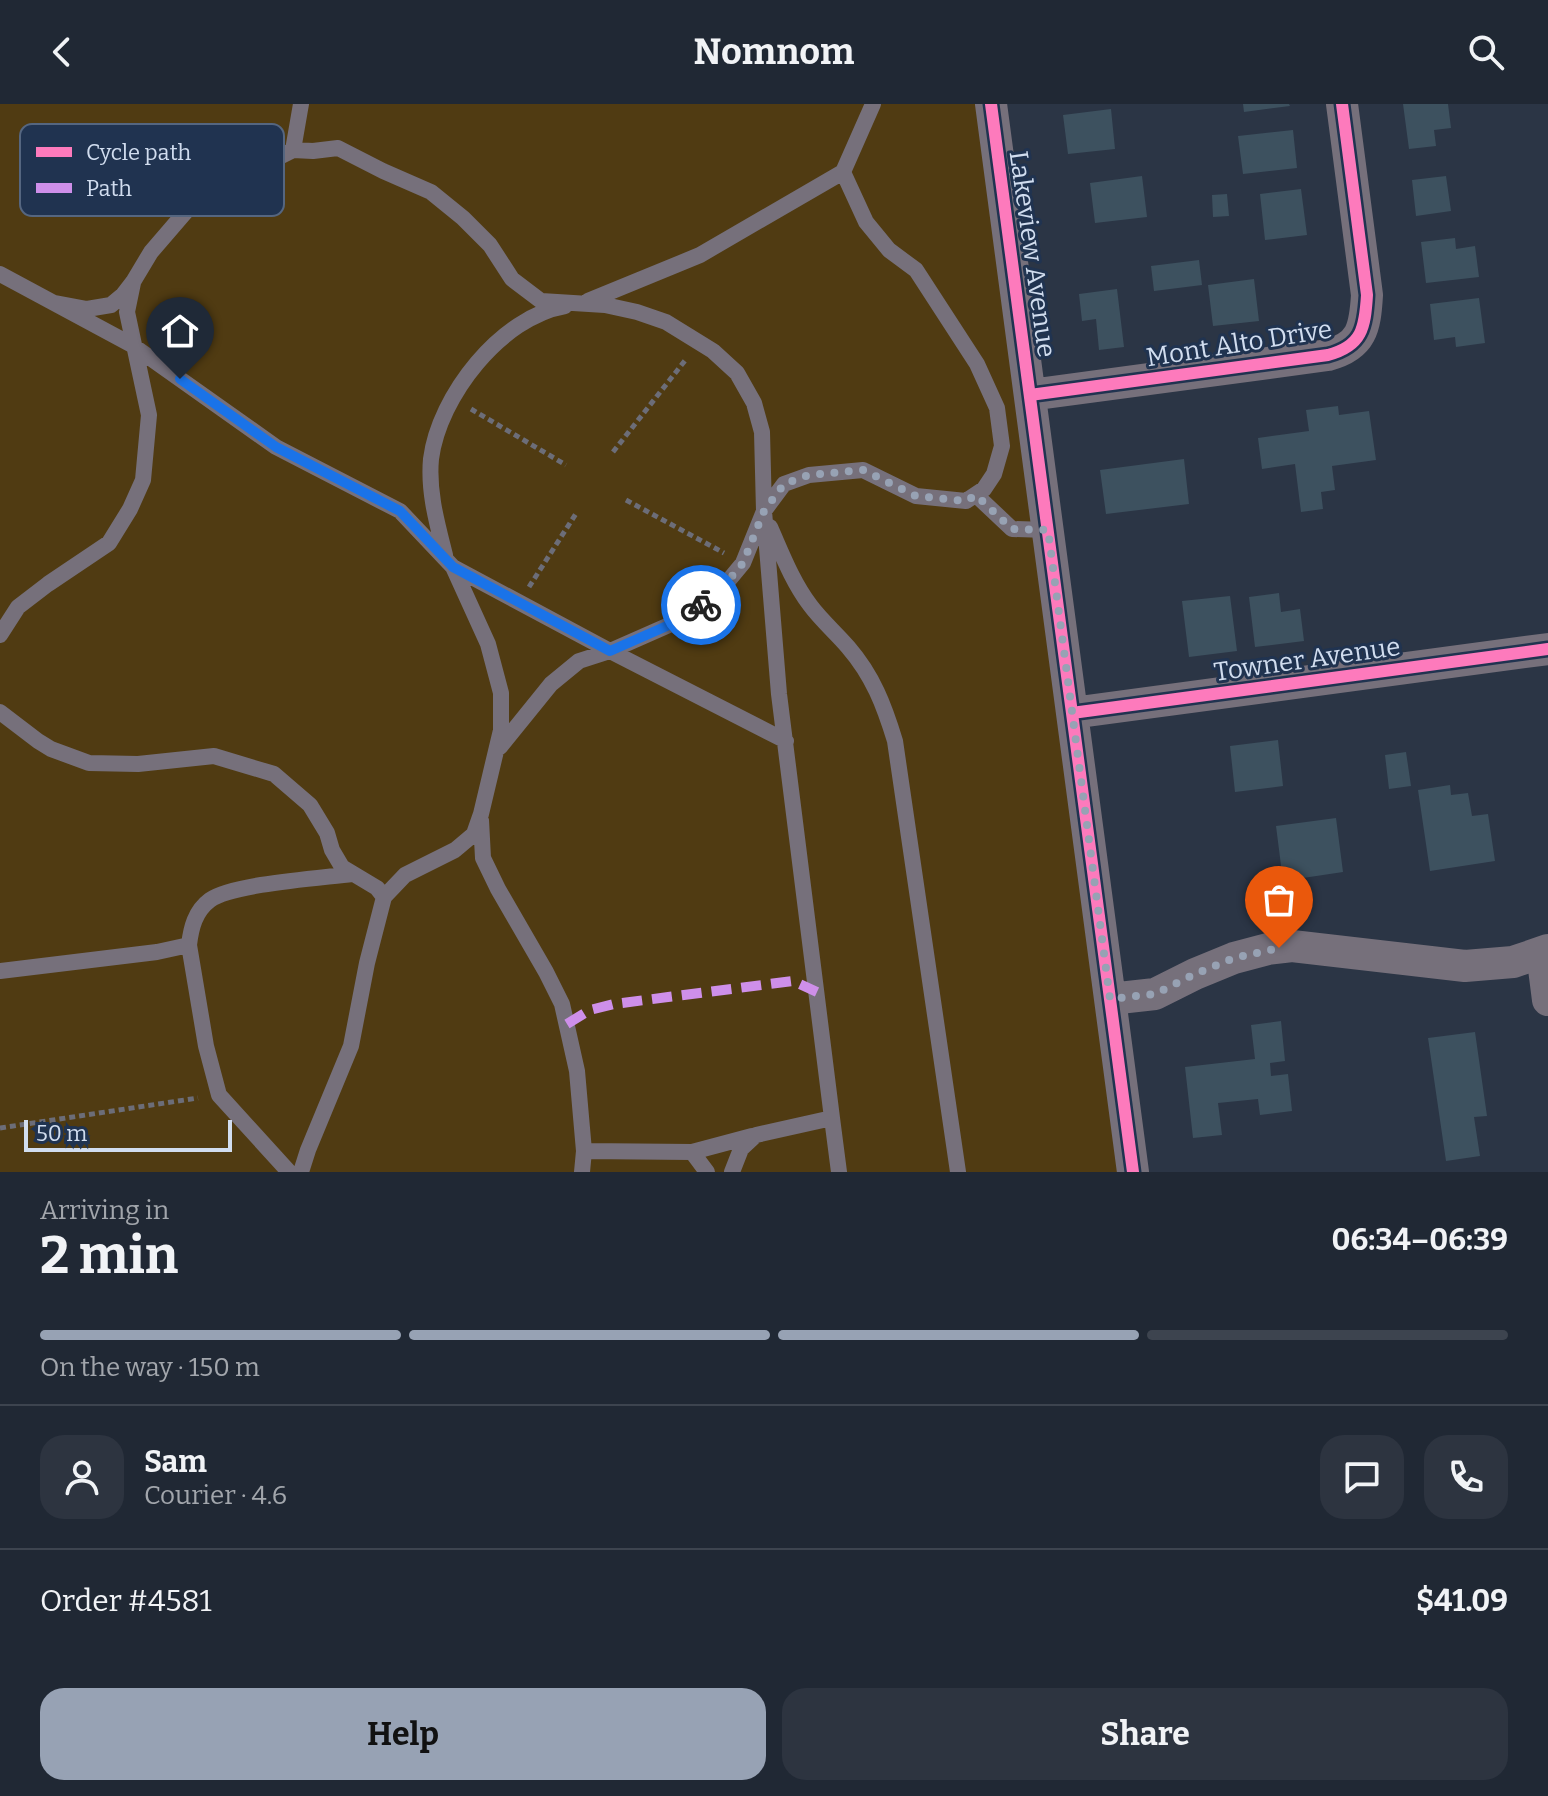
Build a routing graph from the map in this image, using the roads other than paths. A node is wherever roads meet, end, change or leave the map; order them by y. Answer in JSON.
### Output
{"nodes":[{"id":1,"x":301,"y":104,"type":"edge"},
{"id":2,"x":873,"y":104,"type":"edge"},
{"id":3,"x":991,"y":104,"type":"edge"},
{"id":4,"x":1342,"y":104,"type":"edge"},
{"id":5,"x":293,"y":150,"type":"junction"},
{"id":6,"x":284,"y":154,"type":"edge"},
{"id":7,"x":843,"y":172,"type":"junction"},
{"id":8,"x":182,"y":216,"type":"edge"},
{"id":9,"x":0,"y":274,"type":"edge"},
{"id":10,"x":133,"y":282,"type":"junction"},
{"id":11,"x":584,"y":302,"type":"junction"},
{"id":12,"x":55,"y":303,"type":"junction"},
{"id":13,"x":132,"y":345,"type":"junction"},
{"id":14,"x":1030,"y":395,"type":"junction"},
{"id":15,"x":976,"y":495,"type":"junction"},
{"id":16,"x":764,"y":511,"type":"junction"},
{"id":17,"x":1048,"y":530,"type":"junction"},
{"id":18,"x":449,"y":562,"type":"junction"},
{"id":19,"x":0,"y":635,"type":"edge"},
{"id":20,"x":1548,"y":649,"type":"edge"},
{"id":21,"x":610,"y":651,"type":"junction"},
{"id":22,"x":0,"y":712,"type":"edge"},
{"id":23,"x":1072,"y":713,"type":"junction"},
{"id":24,"x":786,"y":741,"type":"junction"},
{"id":25,"x":497,"y":751,"type":"junction"},
{"id":26,"x":481,"y":814,"type":"junction"},
{"id":27,"x":352,"y":874,"type":"junction"},
{"id":28,"x":384,"y":897,"type":"junction"},
{"id":29,"x":189,"y":945,"type":"junction"},
{"id":30,"x":1545,"y":952,"type":"edge"},
{"id":31,"x":0,"y":971,"type":"edge"},
{"id":32,"x":1110,"y":999,"type":"junction"},
{"id":33,"x":1548,"y":1000,"type":"edge"},
{"id":34,"x":832,"y":1118,"type":"junction"},
{"id":35,"x":756,"y":1135,"type":"junction"},
{"id":36,"x":584,"y":1151,"type":"junction"},
{"id":37,"x":692,"y":1152,"type":"junction"},
{"id":38,"x":289,"y":1172,"type":"edge"},
{"id":39,"x":301,"y":1172,"type":"edge"},
{"id":40,"x":582,"y":1172,"type":"edge"},
{"id":41,"x":707,"y":1172,"type":"edge"},
{"id":42,"x":732,"y":1172,"type":"edge"},
{"id":43,"x":839,"y":1172,"type":"edge"},
{"id":44,"x":958,"y":1172,"type":"edge"},
{"id":45,"x":1133,"y":1172,"type":"edge"}],
"edges":[{"from":1,"to":5,"type":"lane"},
{"from":2,"to":7,"type":"lane"},
{"from":3,"to":14,"type":"street","name":"Lakeview Avenue"},
{"from":4,"to":14,"type":"street","name":"Mont Alto Drive"},
{"from":5,"to":6,"type":"lane"},
{"from":5,"to":11,"type":"lane"},
{"from":7,"to":11,"type":"lane"},
{"from":7,"to":15,"type":"lane"},
{"from":8,"to":10,"type":"lane"},
{"from":9,"to":12,"type":"lane"},
{"from":10,"to":12,"type":"lane"},
{"from":10,"to":13,"type":"lane"},
{"from":11,"to":16,"type":"lane"},
{"from":11,"to":18,"type":"lane"},
{"from":12,"to":13,"type":"lane"},
{"from":13,"to":18,"type":"lane"},
{"from":13,"to":19,"type":"lane"},
{"from":14,"to":17,"type":"street","name":"Lakeview Avenue"},
{"from":15,"to":16,"type":"lane"},
{"from":15,"to":17,"type":"lane"},
{"from":16,"to":21,"type":"lane"},
{"from":16,"to":24,"type":"lane"},
{"from":16,"to":44,"type":"lane"},
{"from":17,"to":23,"type":"street","name":"Lakeview Avenue"},
{"from":18,"to":21,"type":"lane"},
{"from":18,"to":25,"type":"lane"},
{"from":20,"to":23,"type":"street","name":"Towner Avenue"},
{"from":21,"to":24,"type":"lane"},
{"from":21,"to":25,"type":"lane"},
{"from":22,"to":27,"type":"lane"},
{"from":23,"to":32,"type":"street","name":"Lakeview Avenue"},
{"from":24,"to":34,"type":"lane"},
{"from":25,"to":26,"type":"lane"},
{"from":26,"to":28,"type":"lane"},
{"from":26,"to":36,"type":"lane"},
{"from":27,"to":28,"type":"lane"},
{"from":27,"to":29,"type":"lane"},
{"from":28,"to":39,"type":"lane"},
{"from":29,"to":31,"type":"lane"},
{"from":29,"to":38,"type":"lane"},
{"from":30,"to":32,"type":"street"},
{"from":30,"to":33,"type":"street"},
{"from":32,"to":45,"type":"street","name":"Lakeview Avenue"},
{"from":34,"to":35,"type":"lane"},
{"from":34,"to":43,"type":"lane"},
{"from":35,"to":37,"type":"lane"},
{"from":35,"to":42,"type":"lane"},
{"from":36,"to":37,"type":"lane"},
{"from":36,"to":40,"type":"lane"},
{"from":37,"to":41,"type":"lane"}]}
